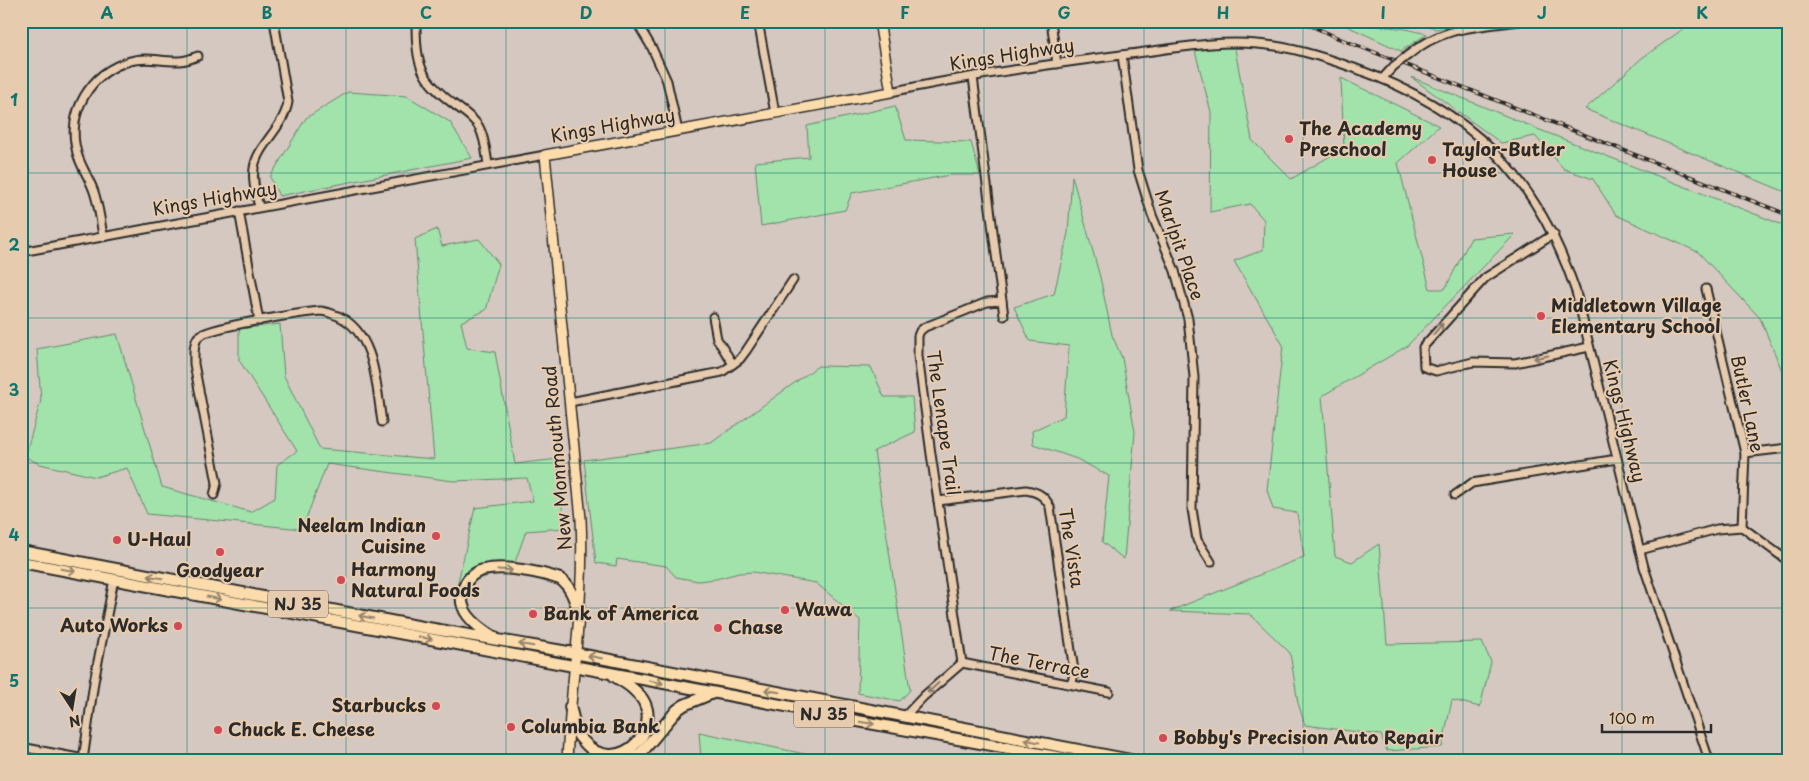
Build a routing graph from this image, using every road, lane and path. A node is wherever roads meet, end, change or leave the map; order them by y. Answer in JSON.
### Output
{"nodes":[{"id":1,"x":274,"y":21,"type":"edge"},
{"id":2,"x":416,"y":21,"type":"edge"},
{"id":3,"x":636,"y":21,"type":"edge"},
{"id":4,"x":758,"y":21,"type":"edge"},
{"id":5,"x":879,"y":21,"type":"edge"},
{"id":6,"x":1051,"y":21,"type":"edge"},
{"id":7,"x":1520,"y":21,"type":"edge"},
{"id":8,"x":1122,"y":55,"type":"junction"},
{"id":9,"x":198,"y":56,"type":"dead end"},
{"id":10,"x":1056,"y":64,"type":"junction"},
{"id":11,"x":973,"y":77,"type":"junction"},
{"id":12,"x":1382,"y":79,"type":"junction"},
{"id":13,"x":891,"y":92,"type":"junction"},
{"id":14,"x":775,"y":113,"type":"junction"},
{"id":15,"x":678,"y":131,"type":"junction"},
{"id":16,"x":545,"y":154,"type":"junction"},
{"id":17,"x":488,"y":164,"type":"junction"},
{"id":18,"x":258,"y":207,"type":"junction"},
{"id":19,"x":239,"y":211,"type":"junction"},
{"id":20,"x":1554,"y":234,"type":"junction"},
{"id":21,"x":103,"y":236,"type":"junction"},
{"id":22,"x":21,"y":252,"type":"edge"},
{"id":23,"x":793,"y":280,"type":"dead end"},
{"id":24,"x":1706,"y":289,"type":"dead end"},
{"id":25,"x":1002,"y":301,"type":"junction"},
{"id":26,"x":1004,"y":316,"type":"dead end"},
{"id":27,"x":713,"y":317,"type":"dead end"},
{"id":28,"x":259,"y":322,"type":"junction"},
{"id":29,"x":1589,"y":347,"type":"junction"},
{"id":30,"x":733,"y":364,"type":"junction"},
{"id":31,"x":570,"y":402,"type":"junction"},
{"id":32,"x":382,"y":422,"type":"dead end"},
{"id":33,"x":1788,"y":448,"type":"edge"},
{"id":34,"x":1745,"y":453,"type":"junction"},
{"id":35,"x":1617,"y":459,"type":"junction"},
{"id":36,"x":214,"y":495,"type":"dead end"},
{"id":37,"x":1455,"y":495,"type":"dead end"},
{"id":38,"x":938,"y":502,"type":"junction"},
{"id":39,"x":1742,"y":527,"type":"junction"},
{"id":40,"x":1640,"y":550,"type":"junction"},
{"id":41,"x":21,"y":551,"type":"edge"},
{"id":42,"x":1788,"y":561,"type":"edge"},
{"id":43,"x":21,"y":562,"type":"edge"},
{"id":44,"x":1211,"y":562,"type":"dead end"},
{"id":45,"x":114,"y":579,"type":"junction"},
{"id":46,"x":580,"y":613,"type":"junction"},
{"id":47,"x":499,"y":640,"type":"junction"},
{"id":48,"x":574,"y":653,"type":"junction"},
{"id":49,"x":962,"y":663,"type":"junction"},
{"id":50,"x":574,"y":667,"type":"junction"},
{"id":51,"x":609,"y":673,"type":"junction"},
{"id":52,"x":1072,"y":684,"type":"junction"},
{"id":53,"x":1109,"y":692,"type":"dead end"},
{"id":54,"x":714,"y":693,"type":"junction"},
{"id":55,"x":570,"y":707,"type":"junction"},
{"id":56,"x":906,"y":716,"type":"junction"},
{"id":57,"x":21,"y":747,"type":"edge"},
{"id":58,"x":1021,"y":755,"type":"edge"},
{"id":59,"x":83,"y":759,"type":"edge"},
{"id":60,"x":567,"y":760,"type":"edge"},
{"id":61,"x":630,"y":760,"type":"edge"},
{"id":62,"x":1074,"y":760,"type":"edge"},
{"id":63,"x":1131,"y":760,"type":"edge"},
{"id":64,"x":1709,"y":760,"type":"edge"}],
"edges":[{"from":1,"to":18,"type":"street"},
{"from":2,"to":17,"type":"street"},
{"from":3,"to":15,"type":"street"},
{"from":4,"to":14,"type":"street"},
{"from":5,"to":13,"type":"main road"},
{"from":6,"to":10,"type":"street"},
{"from":7,"to":12,"type":"street","bridge":true},
{"from":8,"to":10,"type":"street","name":"Kings Highway"},
{"from":8,"to":12,"type":"street","name":"Kings Highway"},
{"from":8,"to":44,"type":"street","name":"Marlpit Place"},
{"from":9,"to":21,"type":"street"},
{"from":10,"to":11,"type":"street","name":"Kings Highway"},
{"from":11,"to":13,"type":"street","name":"Kings Highway"},
{"from":11,"to":25,"type":"street"},
{"from":12,"to":20,"type":"street","name":"Kings Highway"},
{"from":13,"to":14,"type":"main road","name":"Kings Highway"},
{"from":14,"to":15,"type":"main road","name":"Kings Highway"},
{"from":15,"to":16,"type":"main road","name":"Kings Highway"},
{"from":16,"to":17,"type":"street","name":"Kings Highway"},
{"from":16,"to":31,"type":"main road","name":"New Monmouth Road"},
{"from":17,"to":18,"type":"street","name":"Kings Highway"},
{"from":18,"to":19,"type":"street","name":"Kings Highway"},
{"from":19,"to":21,"type":"street","name":"Kings Highway"},
{"from":19,"to":28,"type":"street"},
{"from":20,"to":29,"type":"street","name":"Kings Highway"},
{"from":29,"to":20,"type":"street","one_way":true},
{"from":21,"to":22,"type":"street","name":"Kings Highway"},
{"from":23,"to":30,"type":"street"},
{"from":24,"to":34,"type":"street","name":"Butler Lane"},
{"from":25,"to":26,"type":"street"},
{"from":25,"to":38,"type":"street","name":"The Lenape Trail"},
{"from":27,"to":30,"type":"street"},
{"from":28,"to":32,"type":"street"},
{"from":28,"to":36,"type":"street"},
{"from":29,"to":35,"type":"street","name":"Kings Highway"},
{"from":30,"to":31,"type":"street"},
{"from":31,"to":46,"type":"main road","name":"New Monmouth Road"},
{"from":33,"to":34,"type":"street"},
{"from":34,"to":39,"type":"street","name":"Butler Lane"},
{"from":35,"to":37,"type":"street"},
{"from":35,"to":40,"type":"street","name":"Kings Highway"},
{"from":38,"to":49,"type":"street","name":"The Lenape Trail"},
{"from":38,"to":52,"type":"street","name":"The Vista"},
{"from":39,"to":40,"type":"street"},
{"from":39,"to":42,"type":"street"},
{"from":40,"to":64,"type":"street","name":"Kings Highway"},
{"from":47,"to":41,"type":"highway","number":"NJ 35","one_way":true},
{"from":43,"to":45,"type":"highway","number":"NJ 35","one_way":true},
{"from":45,"to":50,"type":"highway","number":"NJ 35","one_way":true},
{"from":45,"to":59,"type":"street"},
{"from":47,"to":46,"type":"highway","one_way":true},
{"from":46,"to":48,"type":"main road","name":"New Monmouth Road"},
{"from":48,"to":47,"type":"highway","number":"NJ 35","one_way":true},
{"from":48,"to":50,"type":"main road","name":"New Monmouth Road"},
{"from":56,"to":48,"type":"highway","number":"NJ 35","one_way":true},
{"from":49,"to":52,"type":"street","name":"The Terrace"},
{"from":49,"to":56,"type":"street","one_way":true},
{"from":50,"to":51,"type":"highway","number":"NJ 35"},
{"from":50,"to":55,"type":"main road","name":"New Monmouth Road"},
{"from":51,"to":54,"type":"highway","number":"NJ 35","one_way":true},
{"from":51,"to":55,"type":"highway"},
{"from":52,"to":53,"type":"street","name":"The Terrace"},
{"from":54,"to":58,"type":"highway","number":"NJ 35","one_way":true},
{"from":54,"to":61,"type":"highway"},
{"from":55,"to":60,"type":"main road","name":"New Monmouth Road"},
{"from":63,"to":56,"type":"highway","number":"NJ 35","one_way":true},
{"from":57,"to":59,"type":"street"},
{"from":58,"to":62,"type":"highway","number":"NJ 35"}]}
